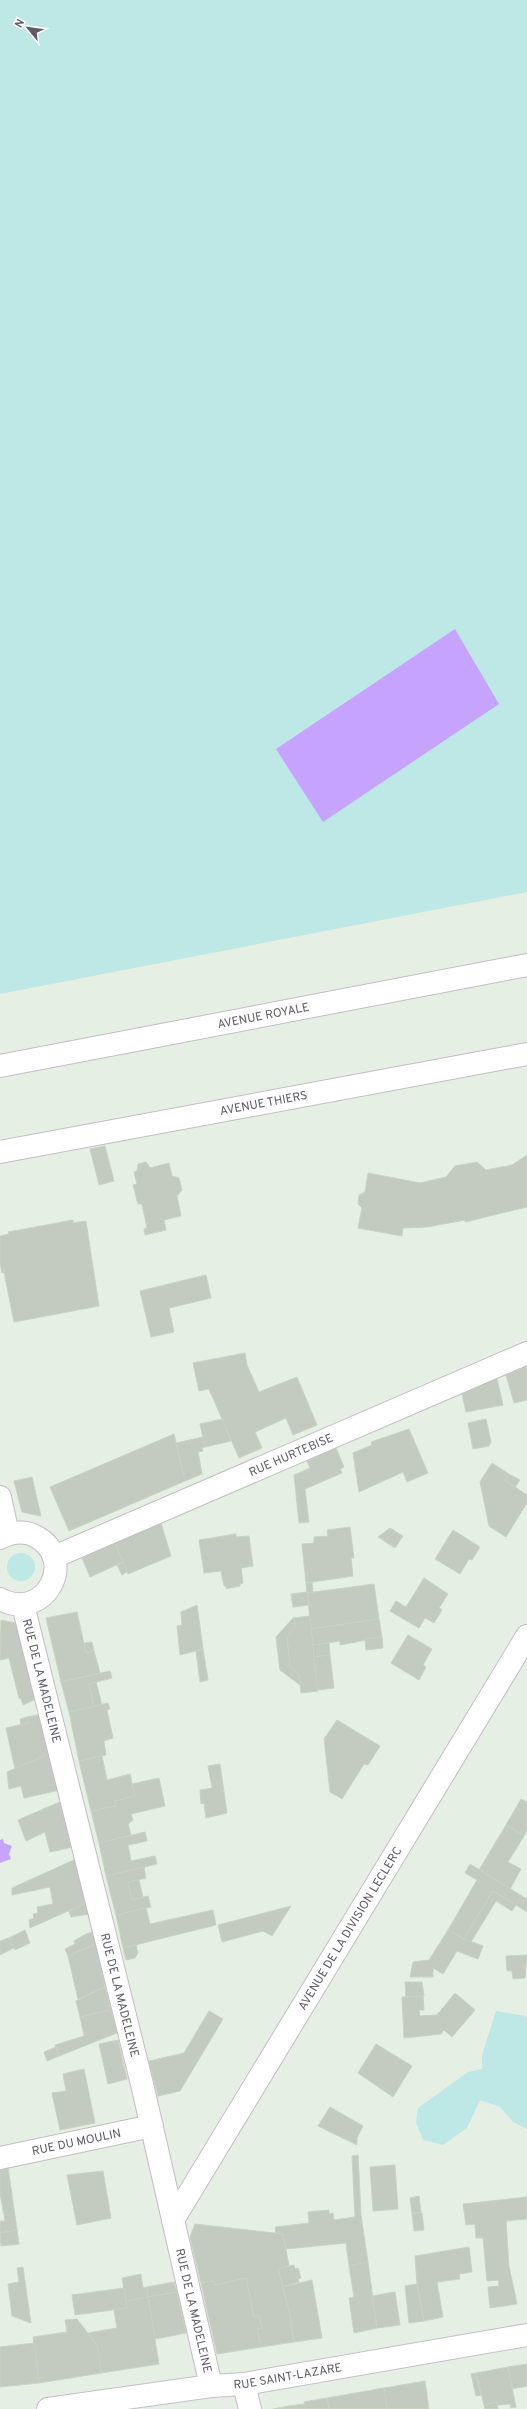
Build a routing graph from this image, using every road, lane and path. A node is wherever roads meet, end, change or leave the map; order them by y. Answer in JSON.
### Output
{"nodes":[{"id":1,"x":527,"y":965,"type":"edge"},
{"id":2,"x":527,"y":1054,"type":"edge"},
{"id":3,"x":0,"y":1066,"type":"edge"},
{"id":4,"x":0,"y":1152,"type":"edge"},
{"id":5,"x":527,"y":1353,"type":"edge"},
{"id":6,"x":0,"y":1497,"type":"edge"},
{"id":7,"x":4,"y":1536,"type":"edge"},
{"id":8,"x":54,"y":1557,"type":"junction"},
{"id":9,"x":0,"y":1599,"type":"edge"},
{"id":10,"x":23,"y":1604,"type":"junction"},
{"id":11,"x":527,"y":1636,"type":"edge"},
{"id":12,"x":152,"y":2126,"type":"junction"},
{"id":13,"x":0,"y":2158,"type":"edge"},
{"id":14,"x":173,"y":2220,"type":"junction"},
{"id":15,"x":527,"y":2335,"type":"edge"},
{"id":16,"x":244,"y":2384,"type":"junction"},
{"id":17,"x":211,"y":2386,"type":"junction"},
{"id":18,"x":48,"y":2409,"type":"edge"},
{"id":19,"x":250,"y":2409,"type":"edge"}],
"edges":[{"from":1,"to":3,"type":"street","name":"AVENUE ROYALE"},
{"from":2,"to":4,"type":"street","name":"AVENUE THIERS"},
{"from":5,"to":8,"type":"street","name":"RUE HURTEBISE"},
{"from":6,"to":7,"type":"street"},
{"from":7,"to":8,"type":"street"},
{"from":8,"to":10,"type":"street"},
{"from":9,"to":10,"type":"street"},
{"from":10,"to":12,"type":"street","name":"RUE DE LA MADELEINE"},
{"from":11,"to":14,"type":"street","name":"AVENUE DE LA DIVISION LECLERC"},
{"from":12,"to":13,"type":"street","name":"RUE DU MOULIN"},
{"from":12,"to":14,"type":"street","name":"RUE DE LA MADELEINE"},
{"from":14,"to":17,"type":"street","name":"RUE DE LA MADELEINE"},
{"from":15,"to":16,"type":"street","name":"RUE SAINT-LAZARE"},
{"from":16,"to":17,"type":"street","name":"RUE SAINT-LAZARE"},
{"from":16,"to":19,"type":"street"},
{"from":17,"to":18,"type":"street","name":"RUE SAINT-LAZARE"}]}
